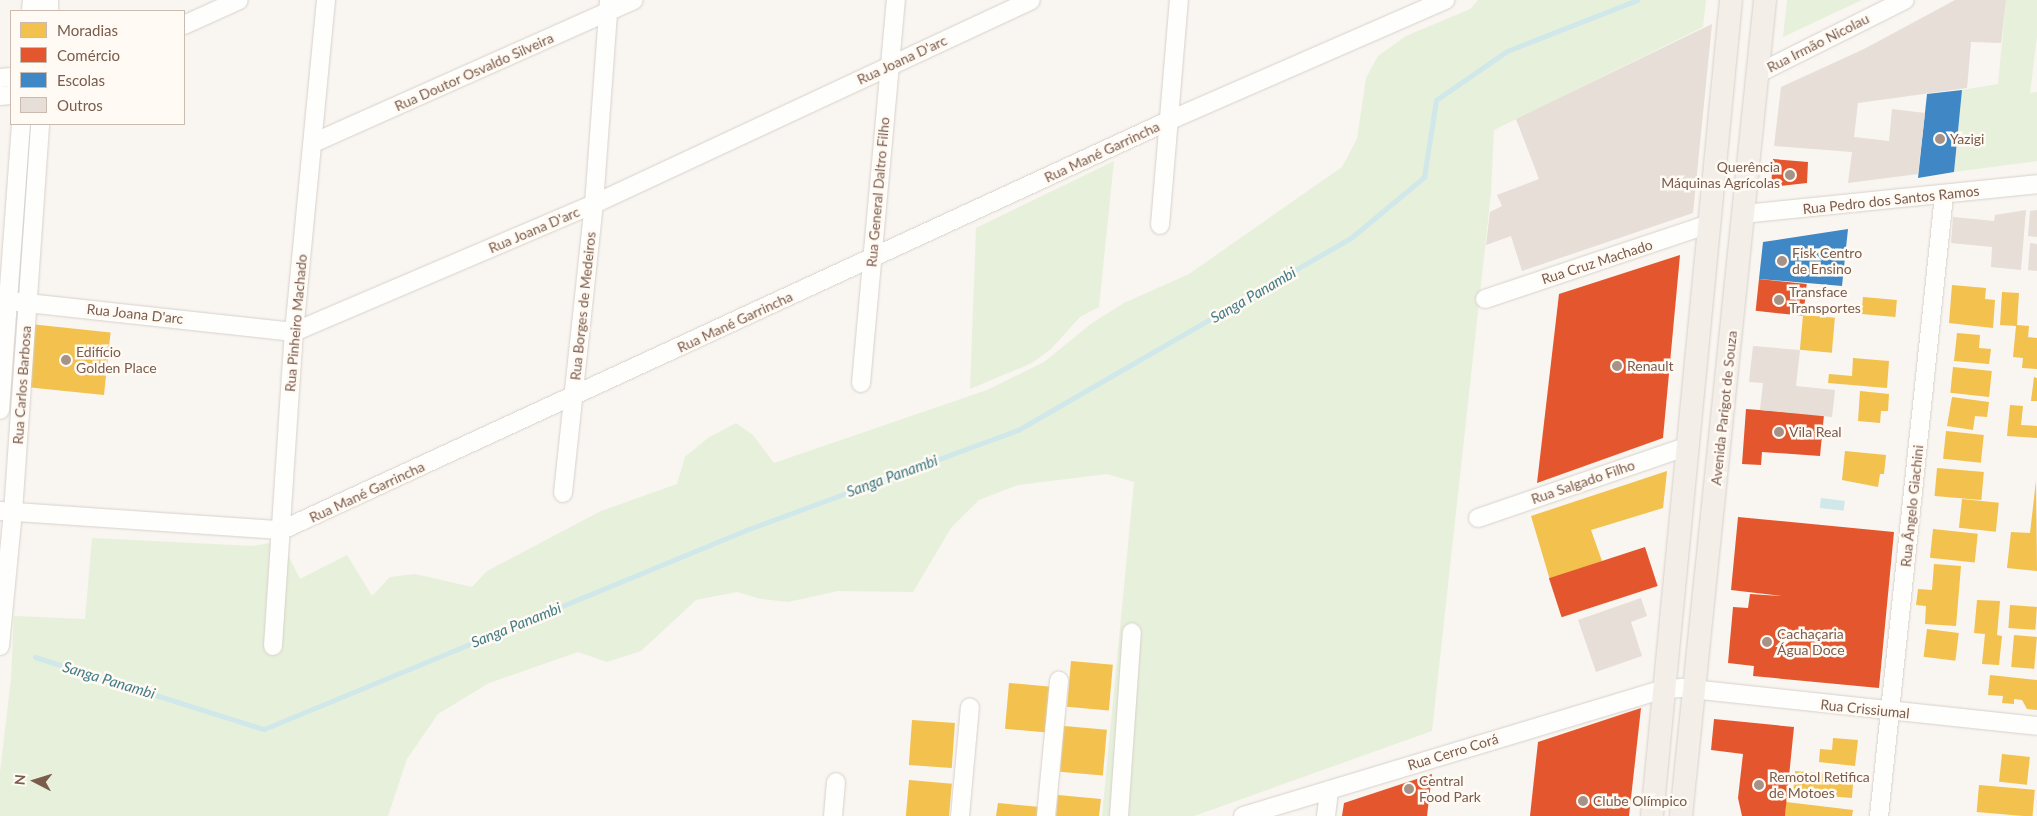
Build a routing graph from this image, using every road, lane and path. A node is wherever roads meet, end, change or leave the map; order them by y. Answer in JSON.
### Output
{"nodes":[{"id":1,"x":239,"y":0,"type":"edge"},
{"id":2,"x":326,"y":0,"type":"edge"},
{"id":3,"x":634,"y":0,"type":"edge"},
{"id":4,"x":896,"y":0,"type":"edge"},
{"id":5,"x":1031,"y":0,"type":"edge"},
{"id":6,"x":1179,"y":0,"type":"edge"},
{"id":7,"x":1446,"y":0,"type":"edge"},
{"id":8,"x":1731,"y":0,"type":"edge"},
{"id":9,"x":1766,"y":0,"type":"edge"},
{"id":10,"x":1904,"y":0,"type":"edge"},
{"id":11,"x":608,"y":6,"type":"edge"},
{"id":12,"x":185,"y":25,"type":"edge"},
{"id":13,"x":1728,"y":28,"type":"junction"},
{"id":14,"x":890,"y":66,"type":"junction"},
{"id":15,"x":1759,"y":73,"type":"junction"},
{"id":16,"x":1166,"y":122,"type":"junction"},
{"id":17,"x":21,"y":125,"type":"edge"},
{"id":18,"x":40,"y":125,"type":"edge"},
{"id":19,"x":313,"y":143,"type":"junction"},
{"id":20,"x":2037,"y":184,"type":"edge"},
{"id":21,"x":1944,"y":195,"type":"junction"},
{"id":22,"x":594,"y":204,"type":"junction"},
{"id":23,"x":1744,"y":214,"type":"junction"},
{"id":24,"x":1709,"y":224,"type":"junction"},
{"id":25,"x":1160,"y":225,"type":"dead end"},
{"id":26,"x":871,"y":259,"type":"junction"},
{"id":27,"x":1706,"y":261,"type":"junction"},
{"id":28,"x":1485,"y":299,"type":"dead end"},
{"id":29,"x":4,"y":300,"type":"edge"},
{"id":30,"x":28,"y":302,"type":"junction"},
{"id":31,"x":294,"y":332,"type":"junction"},
{"id":32,"x":1731,"y":338,"type":"junction"},
{"id":33,"x":861,"y":383,"type":"dead end"},
{"id":34,"x":573,"y":398,"type":"junction"},
{"id":35,"x":0,"y":410,"type":"edge"},
{"id":36,"x":1688,"y":446,"type":"junction"},
{"id":37,"x":563,"y":493,"type":"dead end"},
{"id":38,"x":7,"y":512,"type":"edge"},
{"id":39,"x":1478,"y":518,"type":"dead end"},
{"id":40,"x":282,"y":530,"type":"junction"},
{"id":41,"x":1675,"y":573,"type":"junction"},
{"id":42,"x":1132,"y":632,"type":"dead end"},
{"id":43,"x":0,"y":646,"type":"edge"},
{"id":44,"x":273,"y":646,"type":"dead end"},
{"id":45,"x":1059,"y":681,"type":"dead end"},
{"id":46,"x":1664,"y":689,"type":"junction"},
{"id":47,"x":1694,"y":689,"type":"junction"},
{"id":48,"x":970,"y":707,"type":"dead end"},
{"id":49,"x":1891,"y":712,"type":"junction"},
{"id":50,"x":2037,"y":726,"type":"edge"},
{"id":51,"x":836,"y":782,"type":"dead end"},
{"id":52,"x":1329,"y":790,"type":"junction"},
{"id":53,"x":833,"y":816,"type":"edge"},
{"id":54,"x":960,"y":816,"type":"edge"},
{"id":55,"x":1046,"y":816,"type":"edge"},
{"id":56,"x":1119,"y":816,"type":"edge"},
{"id":57,"x":1243,"y":816,"type":"edge"},
{"id":58,"x":1326,"y":816,"type":"edge"},
{"id":59,"x":1652,"y":816,"type":"edge"},
{"id":60,"x":1681,"y":816,"type":"edge"},
{"id":61,"x":1879,"y":816,"type":"edge"}],
"edges":[{"from":1,"to":12,"type":"street"},
{"from":2,"to":19,"type":"street","name":"Rua Pinheiro Machado"},
{"from":3,"to":11,"type":"street","name":"Rua Doutor Osvaldo Silveira"},
{"from":4,"to":14,"type":"street","name":"Rua General Daltro Filho"},
{"from":5,"to":14,"type":"street","name":"Rua Joana D'arc"},
{"from":6,"to":16,"type":"street"},
{"from":7,"to":16,"type":"street","name":"Rua Mané Garrincha"},
{"from":8,"to":13,"type":"main road"},
{"from":9,"to":15,"type":"main road","name":"Avenida Parigot de Souza"},
{"from":10,"to":15,"type":"street","name":"Rua Irmão Nicolau"},
{"from":11,"to":19,"type":"street","name":"Rua Doutor Osvaldo Silveira"},
{"from":11,"to":22,"type":"street","name":"Rua Borges de Medeiros"},
{"from":13,"to":15,"type":"main road"},
{"from":13,"to":24,"type":"main road"},
{"from":14,"to":22,"type":"street","name":"Rua Joana D'arc"},
{"from":14,"to":26,"type":"street","name":"Rua General Daltro Filho"},
{"from":15,"to":23,"type":"main road","name":"Avenida Parigot de Souza"},
{"from":16,"to":25,"type":"street"},
{"from":16,"to":26,"type":"street","name":"Rua Mané Garrincha"},
{"from":17,"to":29,"type":"street","name":"Rua Carlos Barbosa"},
{"from":18,"to":30,"type":"street","name":"Rua Carlos Barbosa"},
{"from":19,"to":31,"type":"street","name":"Rua Pinheiro Machado"},
{"from":20,"to":21,"type":"street","name":"Rua Pedro dos Santos Ramos"},
{"from":21,"to":23,"type":"street","name":"Rua Pedro dos Santos Ramos"},
{"from":21,"to":49,"type":"street","name":"Rua Ângelo Giachini"},
{"from":22,"to":31,"type":"street","name":"Rua Joana D'arc"},
{"from":22,"to":34,"type":"street","name":"Rua Borges de Medeiros"},
{"from":23,"to":32,"type":"main road","name":"Avenida Parigot de Souza"},
{"from":24,"to":27,"type":"main road"},
{"from":24,"to":28,"type":"street","name":"Rua Cruz Machado"},
{"from":26,"to":33,"type":"street","name":"Rua General Daltro Filho"},
{"from":26,"to":34,"type":"street","name":"Rua Mané Garrincha"},
{"from":27,"to":32,"type":"main road"},
{"from":27,"to":36,"type":"main road"},
{"from":29,"to":30,"type":"street","name":"Rua Joana D'arc"},
{"from":29,"to":35,"type":"street","name":"Rua Carlos Barbosa"},
{"from":30,"to":31,"type":"street","name":"Rua Joana D'arc"},
{"from":30,"to":38,"type":"street","name":"Rua Carlos Barbosa"},
{"from":31,"to":40,"type":"street","name":"Rua Pinheiro Machado"},
{"from":32,"to":47,"type":"main road","name":"Avenida Parigot de Souza"},
{"from":34,"to":37,"type":"street","name":"Rua Borges de Medeiros"},
{"from":34,"to":40,"type":"street","name":"Rua Mané Garrincha"},
{"from":36,"to":39,"type":"street","name":"Rua Salgado Filho"},
{"from":36,"to":41,"type":"main road"},
{"from":38,"to":40,"type":"street","name":"Rua Mané Garrincha"},
{"from":38,"to":43,"type":"street","name":"Rua Carlos Barbosa"},
{"from":40,"to":44,"type":"street","name":"Rua Pinheiro Machado"},
{"from":41,"to":46,"type":"main road"},
{"from":41,"to":47,"type":"main road"},
{"from":42,"to":56,"type":"street"},
{"from":45,"to":55,"type":"street"},
{"from":46,"to":47,"type":"street","name":"Rua Cerro Corá"},
{"from":46,"to":52,"type":"street","name":"Rua Cerro Corá"},
{"from":46,"to":59,"type":"main road"},
{"from":47,"to":49,"type":"street","name":"Rua Crissiumal"},
{"from":47,"to":60,"type":"main road","name":"Avenida Parigot de Souza"},
{"from":48,"to":54,"type":"street"},
{"from":49,"to":50,"type":"street","name":"Rua Crissiumal"},
{"from":49,"to":61,"type":"street","name":"Rua Ângelo Giachini"},
{"from":51,"to":53,"type":"street"},
{"from":52,"to":57,"type":"street","name":"Rua Cerro Corá"},
{"from":52,"to":58,"type":"street"}]}
